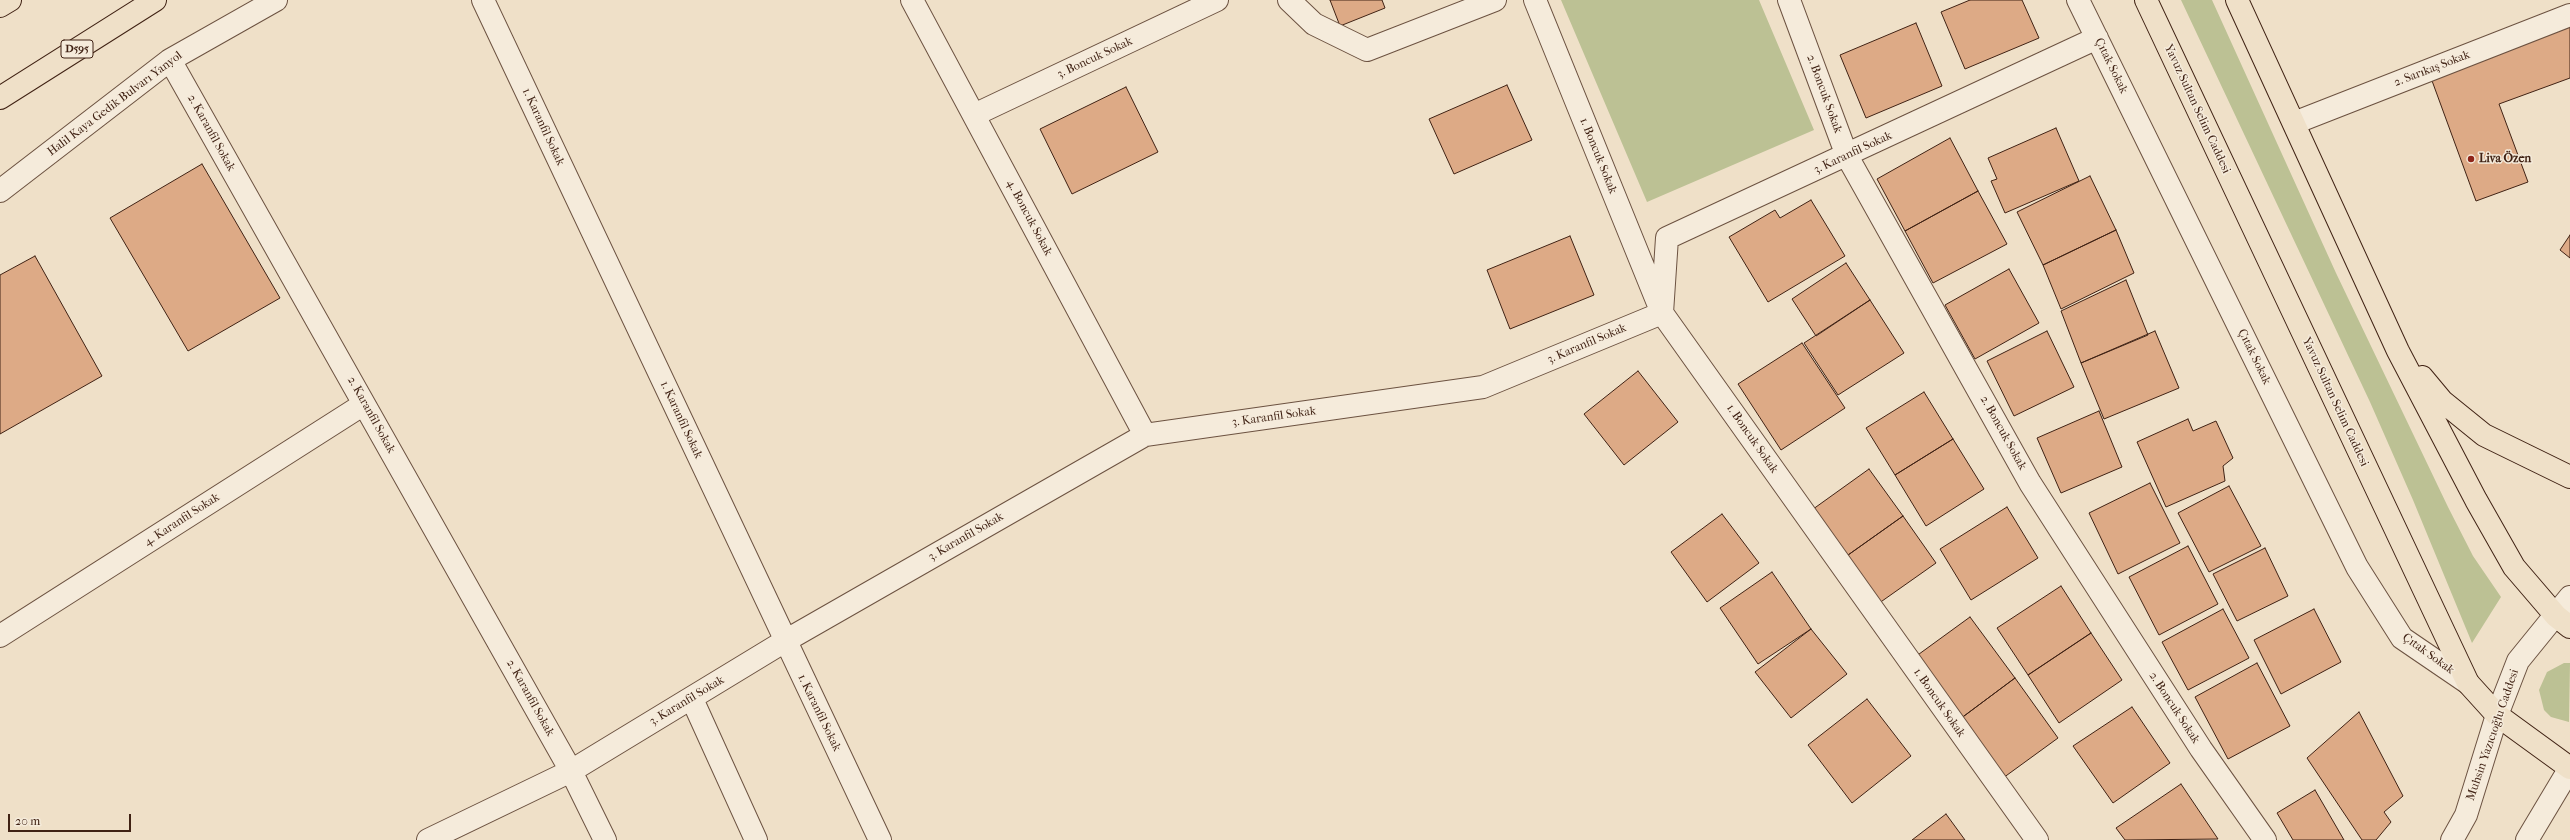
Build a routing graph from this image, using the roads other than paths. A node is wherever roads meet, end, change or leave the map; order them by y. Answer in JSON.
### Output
{"nodes":[{"id":1,"x":10,"y":0,"type":"edge"},
{"id":2,"x":155,"y":0,"type":"edge"},
{"id":3,"x":276,"y":0,"type":"edge"},
{"id":4,"x":483,"y":0,"type":"edge"},
{"id":5,"x":912,"y":0,"type":"edge"},
{"id":6,"x":1217,"y":0,"type":"edge"},
{"id":7,"x":1289,"y":0,"type":"edge"},
{"id":8,"x":1495,"y":0,"type":"edge"},
{"id":9,"x":1535,"y":0,"type":"edge"},
{"id":10,"x":1789,"y":0,"type":"edge"},
{"id":11,"x":2078,"y":0,"type":"edge"},
{"id":12,"x":2146,"y":0,"type":"edge"},
{"id":13,"x":2237,"y":0,"type":"edge"},
{"id":14,"x":0,"y":6,"type":"edge"},
{"id":15,"x":2570,"y":15,"type":"edge"},
{"id":16,"x":2097,"y":38,"type":"junction"},
{"id":17,"x":170,"y":60,"type":"junction"},
{"id":18,"x":0,"y":98,"type":"edge"},
{"id":19,"x":974,"y":115,"type":"junction"},
{"id":20,"x":2294,"y":123,"type":"junction"},
{"id":21,"x":1847,"y":156,"type":"junction"},
{"id":22,"x":0,"y":191,"type":"edge"},
{"id":23,"x":1662,"y":312,"type":"junction"},
{"id":24,"x":2398,"y":350,"type":"junction"},
{"id":25,"x":364,"y":404,"type":"junction"},
{"id":26,"x":1145,"y":435,"type":"junction"},
{"id":27,"x":2570,"y":477,"type":"edge"},
{"id":28,"x":2570,"y":597,"type":"edge"},
{"id":29,"x":2563,"y":622,"type":"edge"},
{"id":30,"x":0,"y":636,"type":"edge"},
{"id":31,"x":785,"y":641,"type":"junction"},
{"id":32,"x":2468,"y":683,"type":"junction"},
{"id":33,"x":692,"y":699,"type":"junction"},
{"id":34,"x":2497,"y":715,"type":"junction"},
{"id":35,"x":2570,"y":768,"type":"edge"},
{"id":36,"x":571,"y":771,"type":"junction"},
{"id":37,"x":428,"y":840,"type":"edge"},
{"id":38,"x":605,"y":840,"type":"edge"},
{"id":39,"x":756,"y":840,"type":"edge"},
{"id":40,"x":880,"y":840,"type":"edge"},
{"id":41,"x":2037,"y":840,"type":"edge"},
{"id":42,"x":2265,"y":840,"type":"edge"},
{"id":43,"x":2452,"y":840,"type":"edge"},
{"id":44,"x":2528,"y":840,"type":"edge"}],
"edges":[{"from":1,"to":14,"type":"main road"},
{"from":2,"to":18,"type":"main road","number":"D595"},
{"from":3,"to":17,"type":"street","name":"Halil Kaya Gedik Bulvarı Yanyol"},
{"from":4,"to":31,"type":"street","name":"1. Karanfil Sokak"},
{"from":5,"to":19,"type":"street","name":"4. Boncuk Sokak"},
{"from":6,"to":19,"type":"street","name":"3. Boncuk Sokak"},
{"from":7,"to":8,"type":"street"},
{"from":9,"to":23,"type":"street","name":"1. Boncuk Sokak"},
{"from":10,"to":21,"type":"street","name":"2. Boncuk Sokak"},
{"from":11,"to":16,"type":"street","name":"Çıtak Sokak"},
{"from":12,"to":32,"type":"main road","name":"Yavuz Sultan Selim Caddesi"},
{"from":13,"to":20,"type":"main road"},
{"from":15,"to":20,"type":"street","name":"2. Sarıkaş Sokak"},
{"from":16,"to":21,"type":"street","name":"3. Karanfil Sokak"},
{"from":16,"to":32,"type":"street","name":"Çıtak Sokak"},
{"from":17,"to":22,"type":"street","name":"Halil Kaya Gedik Bulvarı Yanyol"},
{"from":17,"to":25,"type":"street","name":"2. Karanfil Sokak"},
{"from":19,"to":26,"type":"street","name":"4. Boncuk Sokak"},
{"from":20,"to":24,"type":"main road"},
{"from":21,"to":23,"type":"street","name":"3. Karanfil Sokak"},
{"from":21,"to":42,"type":"street","name":"2. Boncuk Sokak"},
{"from":23,"to":26,"type":"street","name":"3. Karanfil Sokak"},
{"from":23,"to":41,"type":"street","name":"1. Boncuk Sokak"},
{"from":24,"to":27,"type":"main road"},
{"from":24,"to":29,"type":"main road"},
{"from":25,"to":30,"type":"street","name":"4. Karanfil Sokak"},
{"from":25,"to":36,"type":"street","name":"2. Karanfil Sokak"},
{"from":26,"to":31,"type":"street","name":"3. Karanfil Sokak"},
{"from":28,"to":29,"type":"street","name":"Muhsin Yazıcıoğlu Caddesi"},
{"from":29,"to":34,"type":"street","name":"Muhsin Yazıcıoğlu Caddesi"},
{"from":31,"to":33,"type":"street","name":"3. Karanfil Sokak"},
{"from":31,"to":40,"type":"street","name":"1. Karanfil Sokak"},
{"from":32,"to":34,"type":"main road","name":"Yavuz Sultan Selim Caddesi"},
{"from":33,"to":36,"type":"street","name":"3. Karanfil Sokak"},
{"from":33,"to":39,"type":"street"},
{"from":34,"to":35,"type":"main road","name":"Yavuz Sultan Selim Caddesi"},
{"from":34,"to":43,"type":"street","name":"Muhsin Yazıcıoğlu Caddesi"},
{"from":35,"to":44,"type":"street"},
{"from":36,"to":37,"type":"street","name":"3. Karanfil Sokak"},
{"from":36,"to":38,"type":"street","name":"2. Karanfil Sokak"}]}
